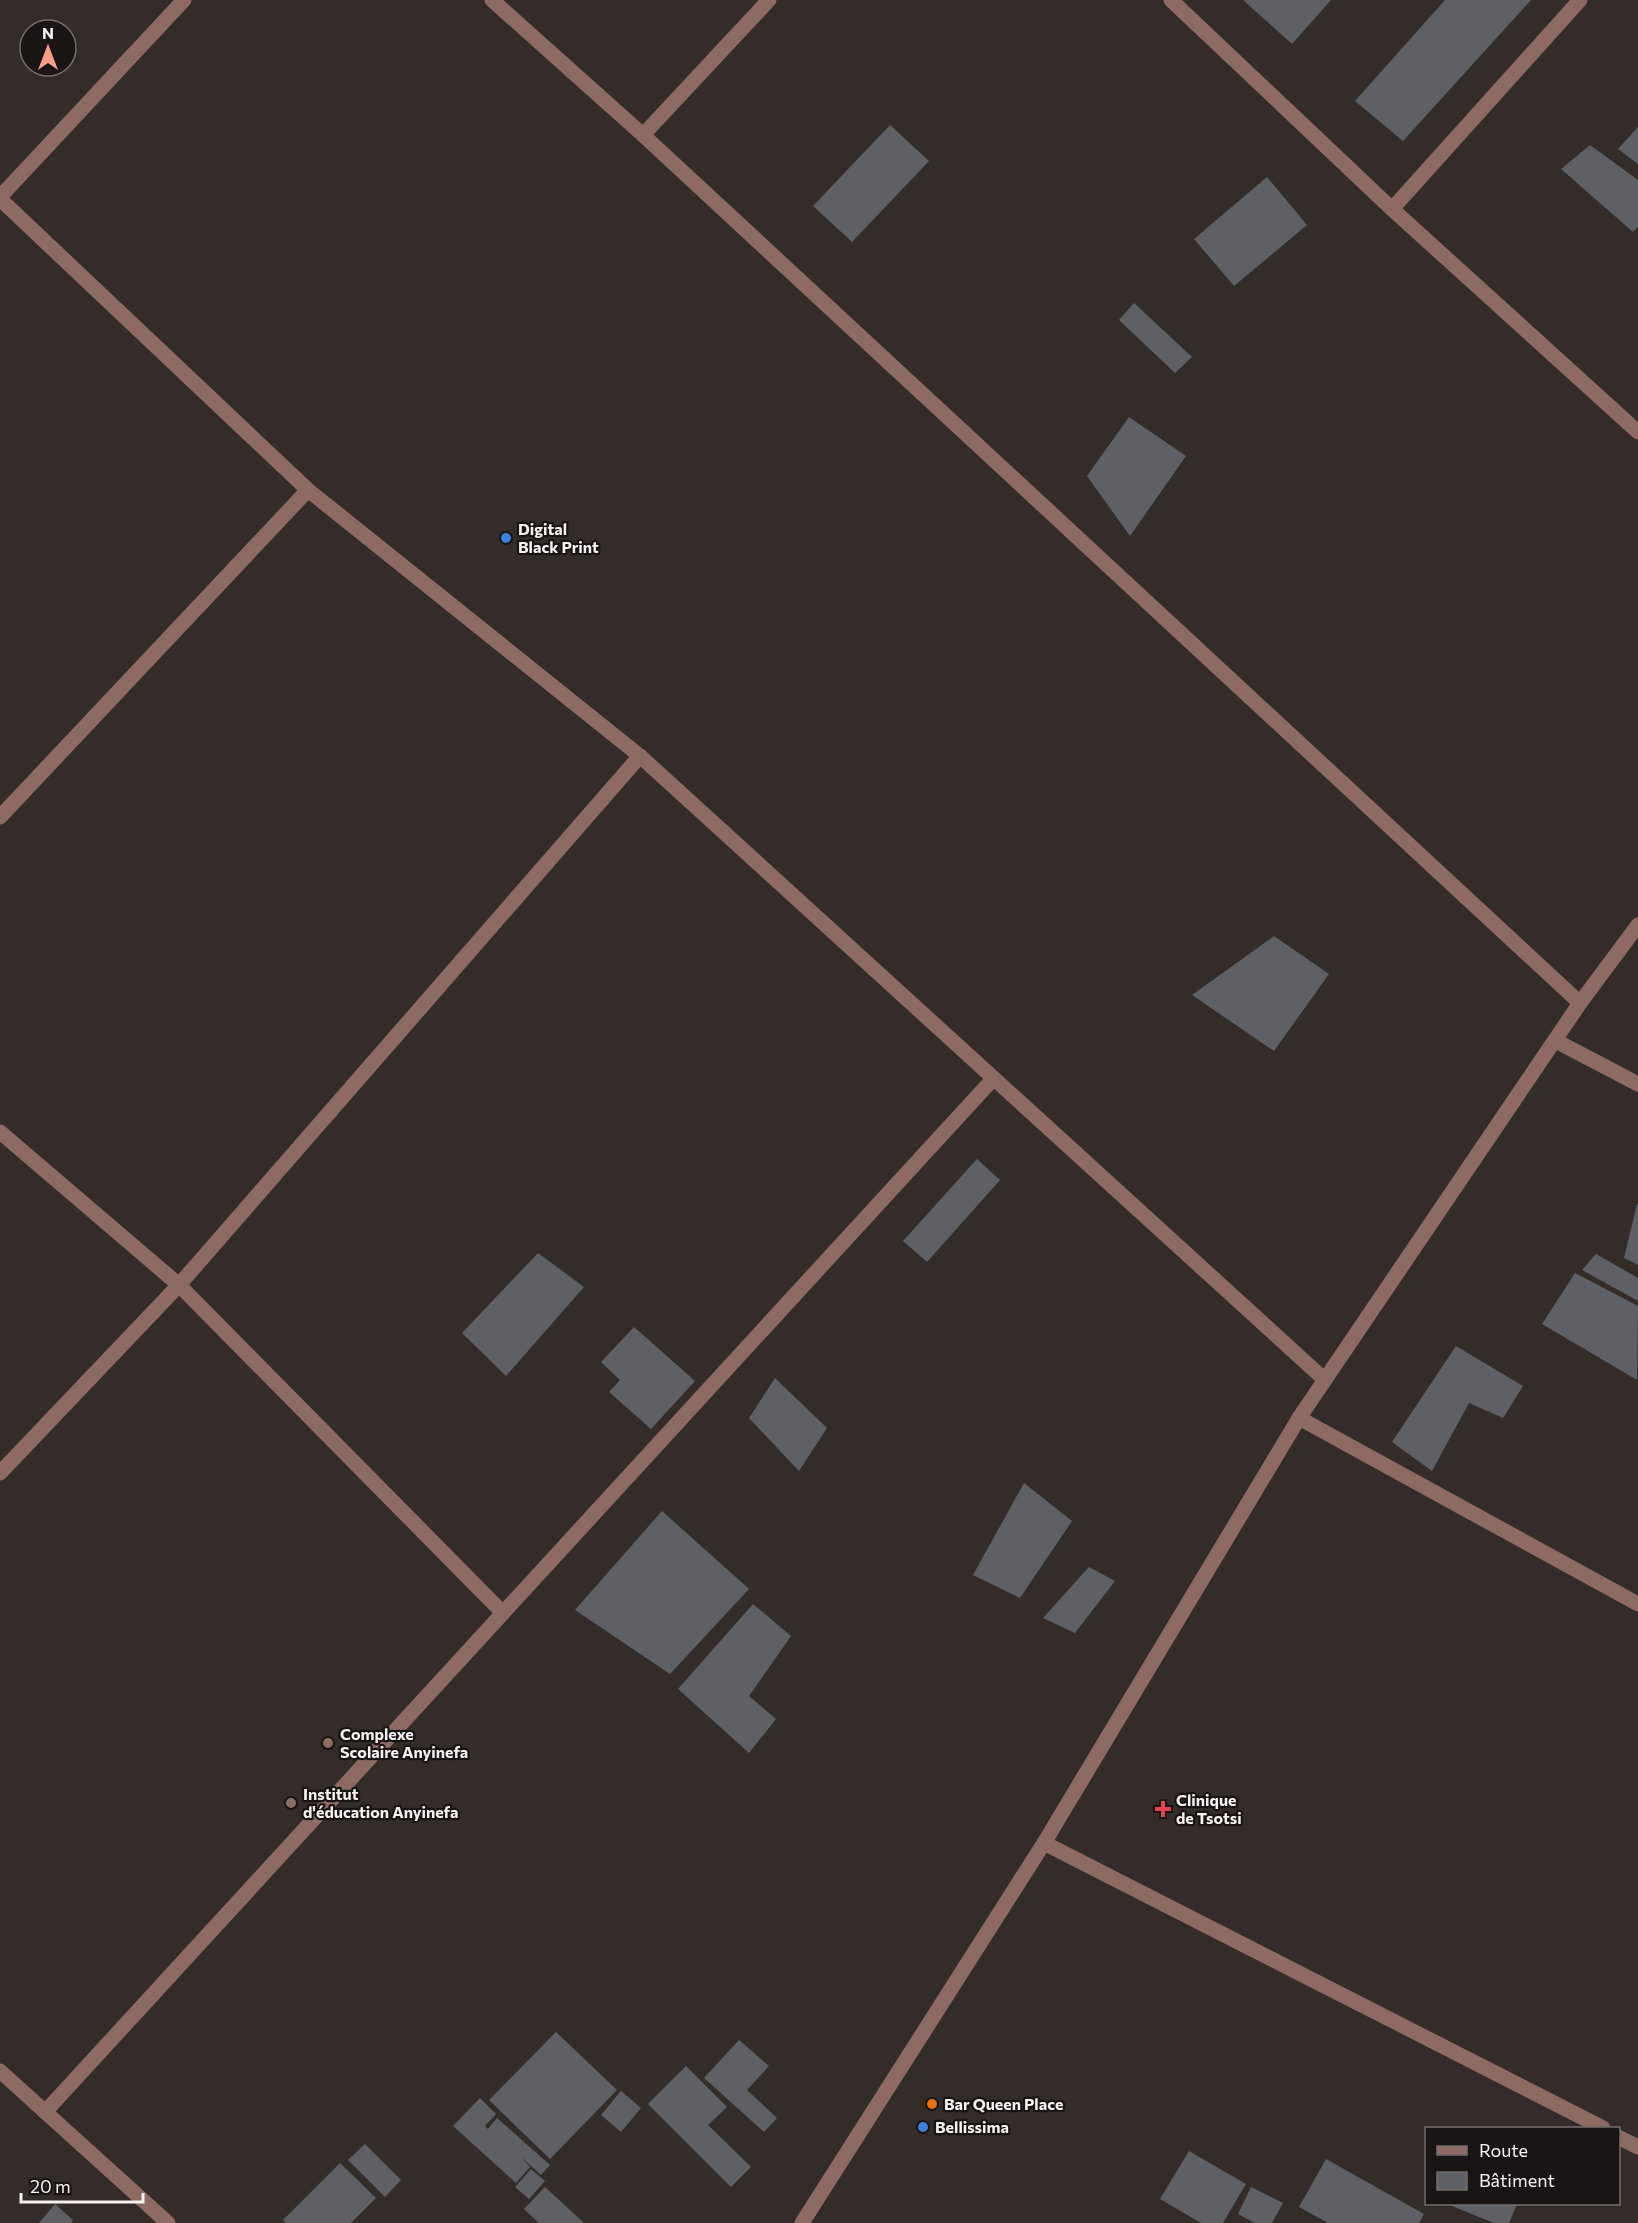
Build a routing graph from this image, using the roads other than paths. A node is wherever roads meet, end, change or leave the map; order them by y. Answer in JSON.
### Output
{"nodes":[{"id":1,"x":184,"y":0,"type":"edge"},
{"id":2,"x":492,"y":0,"type":"edge"},
{"id":3,"x":769,"y":0,"type":"edge"},
{"id":4,"x":1171,"y":0,"type":"edge"},
{"id":5,"x":1580,"y":0,"type":"edge"},
{"id":6,"x":643,"y":135,"type":"junction"},
{"id":7,"x":0,"y":198,"type":"edge"},
{"id":8,"x":1392,"y":209,"type":"junction"},
{"id":9,"x":1638,"y":432,"type":"edge"},
{"id":10,"x":308,"y":490,"type":"junction"},
{"id":11,"x":639,"y":756,"type":"junction"},
{"id":12,"x":0,"y":817,"type":"edge"},
{"id":13,"x":1638,"y":925,"type":"edge"},
{"id":14,"x":1580,"y":1003,"type":"junction"},
{"id":15,"x":1556,"y":1041,"type":"junction"},
{"id":16,"x":993,"y":1079,"type":"junction"},
{"id":17,"x":1638,"y":1084,"type":"edge"},
{"id":18,"x":0,"y":1132,"type":"edge"},
{"id":19,"x":179,"y":1285,"type":"junction"},
{"id":20,"x":1325,"y":1380,"type":"junction"},
{"id":21,"x":1299,"y":1418,"type":"junction"},
{"id":22,"x":0,"y":1473,"type":"edge"},
{"id":23,"x":1638,"y":1604,"type":"edge"},
{"id":24,"x":502,"y":1612,"type":"junction"},
{"id":25,"x":1044,"y":1843,"type":"junction"},
{"id":26,"x":0,"y":2071,"type":"edge"},
{"id":27,"x":45,"y":2112,"type":"junction"},
{"id":28,"x":1601,"y":2127,"type":"edge"},
{"id":29,"x":1620,"y":2138,"type":"edge"},
{"id":30,"x":1638,"y":2146,"type":"edge"},
{"id":31,"x":810,"y":2220,"type":"edge"},
{"id":32,"x":168,"y":2223,"type":"edge"}],
"edges":[{"from":1,"to":7,"type":"street"},
{"from":2,"to":6,"type":"street"},
{"from":3,"to":6,"type":"street"},
{"from":4,"to":8,"type":"street"},
{"from":5,"to":8,"type":"street"},
{"from":6,"to":14,"type":"street"},
{"from":7,"to":10,"type":"street"},
{"from":8,"to":9,"type":"street"},
{"from":10,"to":11,"type":"street"},
{"from":10,"to":12,"type":"street"},
{"from":11,"to":16,"type":"street"},
{"from":11,"to":19,"type":"street"},
{"from":13,"to":14,"type":"street"},
{"from":14,"to":15,"type":"street"},
{"from":15,"to":17,"type":"street"},
{"from":15,"to":20,"type":"street"},
{"from":16,"to":20,"type":"street"},
{"from":16,"to":24,"type":"street"},
{"from":18,"to":19,"type":"street"},
{"from":19,"to":22,"type":"street"},
{"from":19,"to":24,"type":"street"},
{"from":20,"to":21,"type":"street"},
{"from":21,"to":23,"type":"street"},
{"from":21,"to":25,"type":"street"},
{"from":24,"to":27,"type":"street"},
{"from":25,"to":28,"type":"street"},
{"from":25,"to":31,"type":"street"},
{"from":26,"to":27,"type":"street"},
{"from":27,"to":32,"type":"street"},
{"from":29,"to":30,"type":"street"}]}
